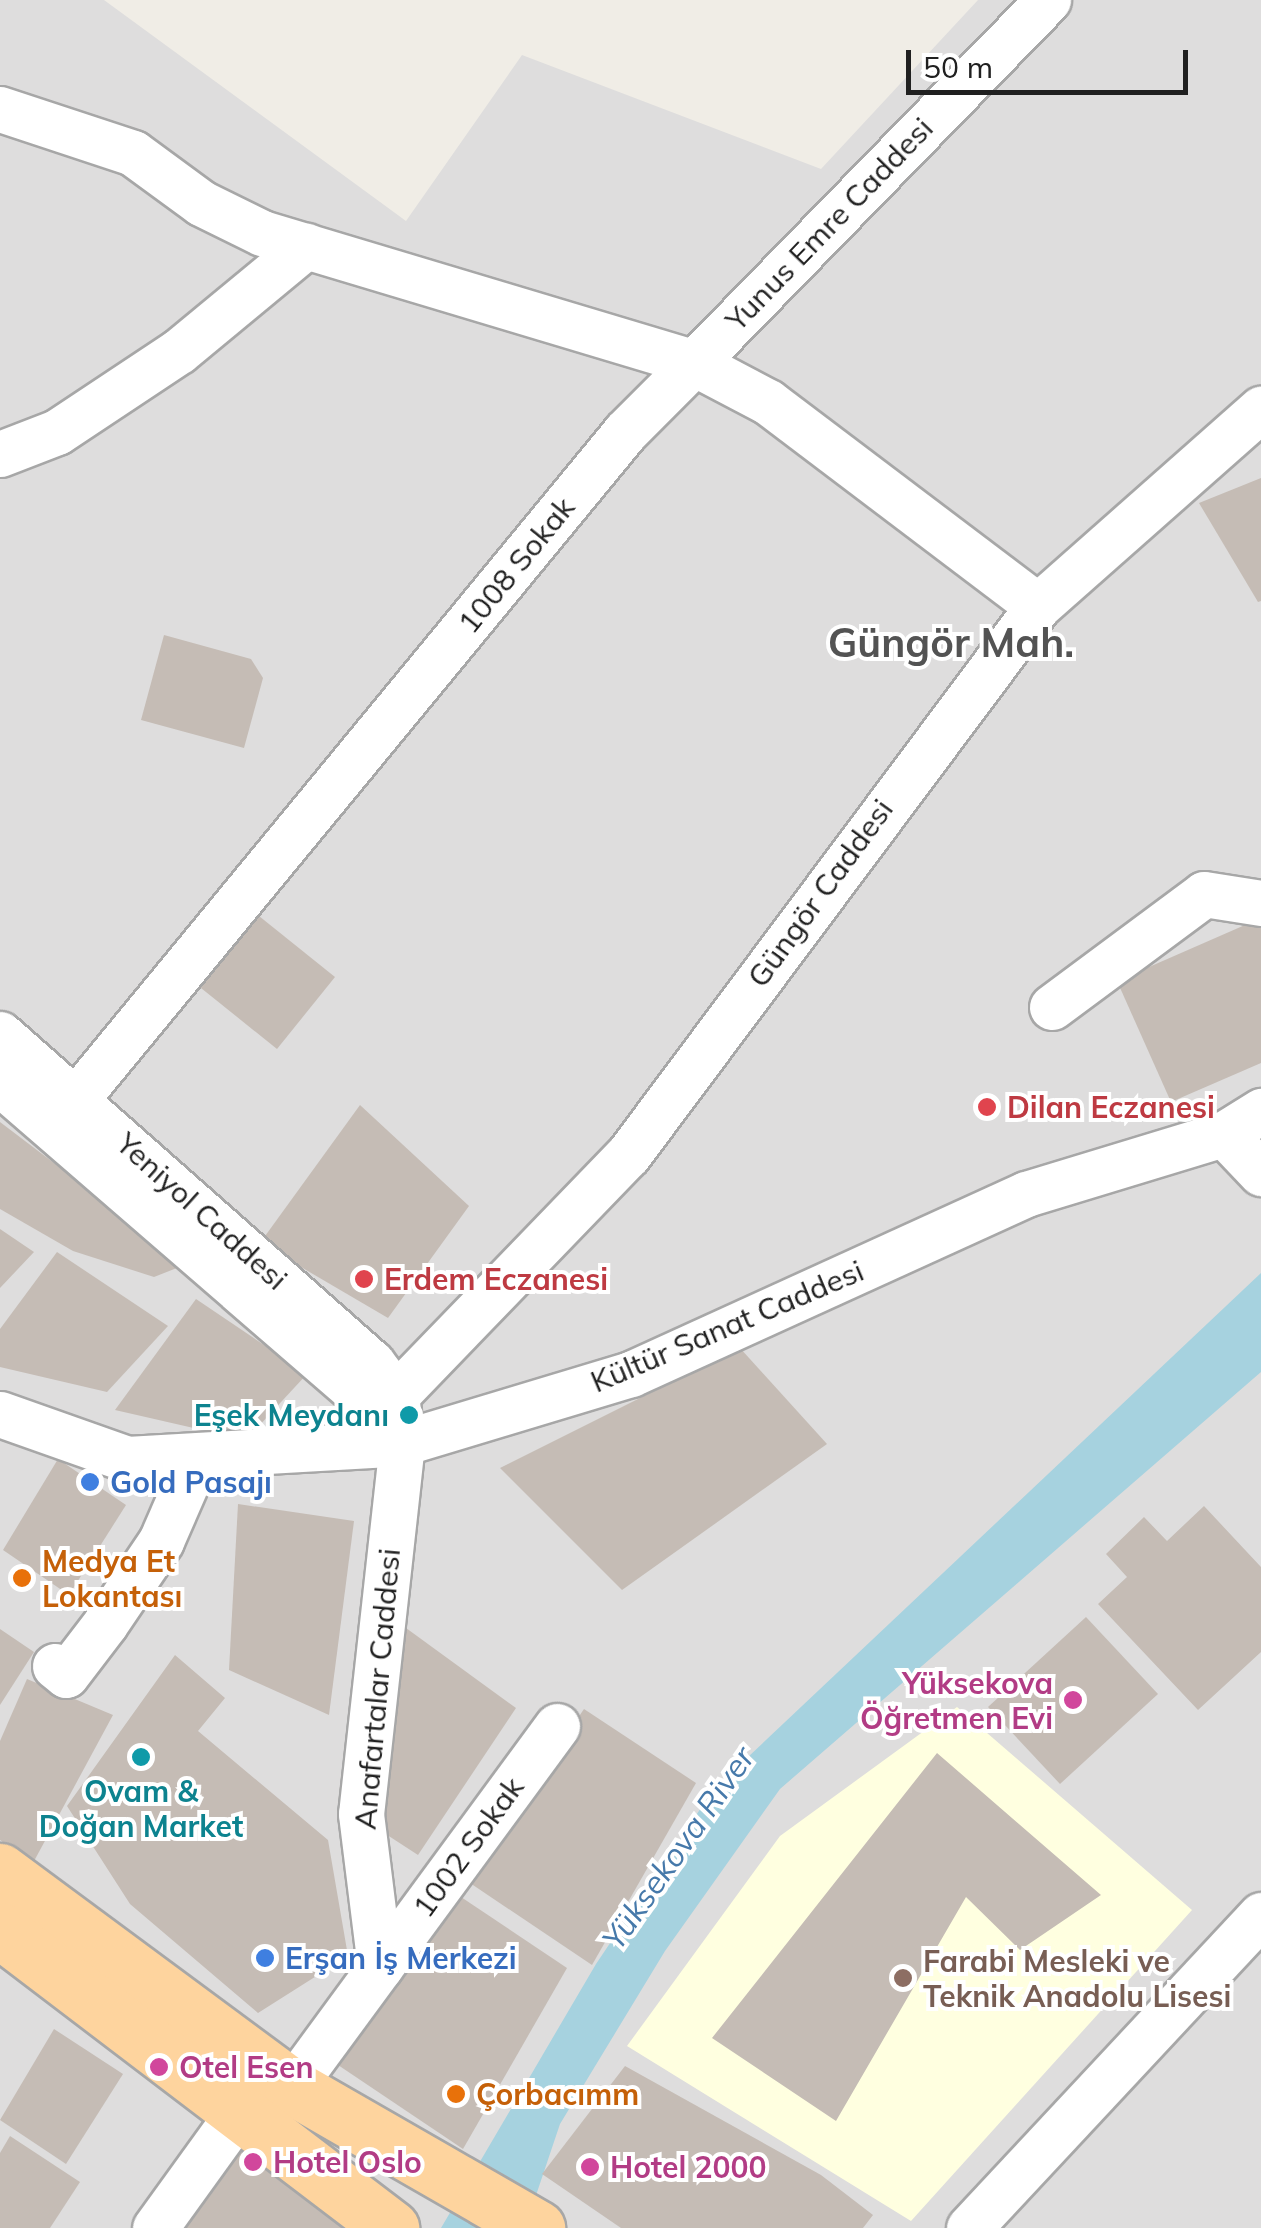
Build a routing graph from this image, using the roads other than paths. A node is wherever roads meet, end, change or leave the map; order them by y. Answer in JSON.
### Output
{"nodes":[{"id":1,"x":1048,"y":0,"type":"edge"},
{"id":2,"x":0,"y":109,"type":"edge"},
{"id":3,"x":306,"y":246,"type":"junction"},
{"id":4,"x":694,"y":363,"type":"junction"},
{"id":5,"x":1261,"y":408,"type":"edge"},
{"id":6,"x":0,"y":454,"type":"edge"},
{"id":7,"x":1038,"y":606,"type":"junction"},
{"id":8,"x":1261,"y":903,"type":"edge"},
{"id":9,"x":1052,"y":1006,"type":"dead end"},
{"id":10,"x":0,"y":1034,"type":"edge"},
{"id":11,"x":0,"y":1083,"type":"edge"},
{"id":12,"x":76,"y":1099,"type":"junction"},
{"id":13,"x":1242,"y":1123,"type":"edge"},
{"id":14,"x":1261,"y":1173,"type":"edge"},
{"id":15,"x":396,"y":1395,"type":"junction"},
{"id":16,"x":1,"y":1416,"type":"edge"},
{"id":17,"x":402,"y":1444,"type":"junction"},
{"id":18,"x":198,"y":1456,"type":"junction"},
{"id":19,"x":54,"y":1666,"type":"dead end"},
{"id":20,"x":558,"y":1726,"type":"dead end"},
{"id":21,"x":0,"y":1870,"type":"edge"},
{"id":22,"x":1261,"y":1916,"type":"edge"},
{"id":23,"x":0,"y":1930,"type":"edge"},
{"id":24,"x":380,"y":1968,"type":"junction"},
{"id":25,"x":292,"y":2087,"type":"junction"},
{"id":26,"x":238,"y":2113,"type":"junction"},
{"id":27,"x":382,"y":2221,"type":"edge"},
{"id":28,"x":155,"y":2228,"type":"edge"},
{"id":29,"x":537,"y":2228,"type":"edge"},
{"id":30,"x":968,"y":2228,"type":"edge"}],
"edges":[{"from":1,"to":4,"type":"street","name":"Yunus Emre Caddesi"},
{"from":2,"to":3,"type":"street"},
{"from":3,"to":4,"type":"street"},
{"from":3,"to":6,"type":"street"},
{"from":4,"to":7,"type":"street"},
{"from":4,"to":12,"type":"street","name":"1008 Sokak"},
{"from":5,"to":7,"type":"street","name":"Güngör Caddesi"},
{"from":7,"to":15,"type":"street","name":"Güngör Caddesi"},
{"from":8,"to":9,"type":"street"},
{"from":10,"to":12,"type":"street","name":"Yeniyol Caddesi"},
{"from":11,"to":15,"type":"street","name":"Yeniyol Caddesi"},
{"from":12,"to":15,"type":"street","name":"Yeniyol Caddesi"},
{"from":13,"to":14,"type":"street"},
{"from":13,"to":17,"type":"street","name":"Kültür Sanat Caddesi"},
{"from":15,"to":17,"type":"street"},
{"from":16,"to":18,"type":"street","name":"Kültür Sanat Caddesi"},
{"from":17,"to":18,"type":"street","name":"Kültür Sanat Caddesi"},
{"from":17,"to":24,"type":"street","name":"Anafartalar Caddesi"},
{"from":18,"to":19,"type":"street"},
{"from":20,"to":24,"type":"street","name":"1002 Sokak"},
{"from":21,"to":25,"type":"main road"},
{"from":22,"to":30,"type":"street"},
{"from":23,"to":26,"type":"main road"},
{"from":24,"to":25,"type":"street"},
{"from":25,"to":29,"type":"main road"},
{"from":26,"to":27,"type":"main road"},
{"from":26,"to":28,"type":"street"}]}
